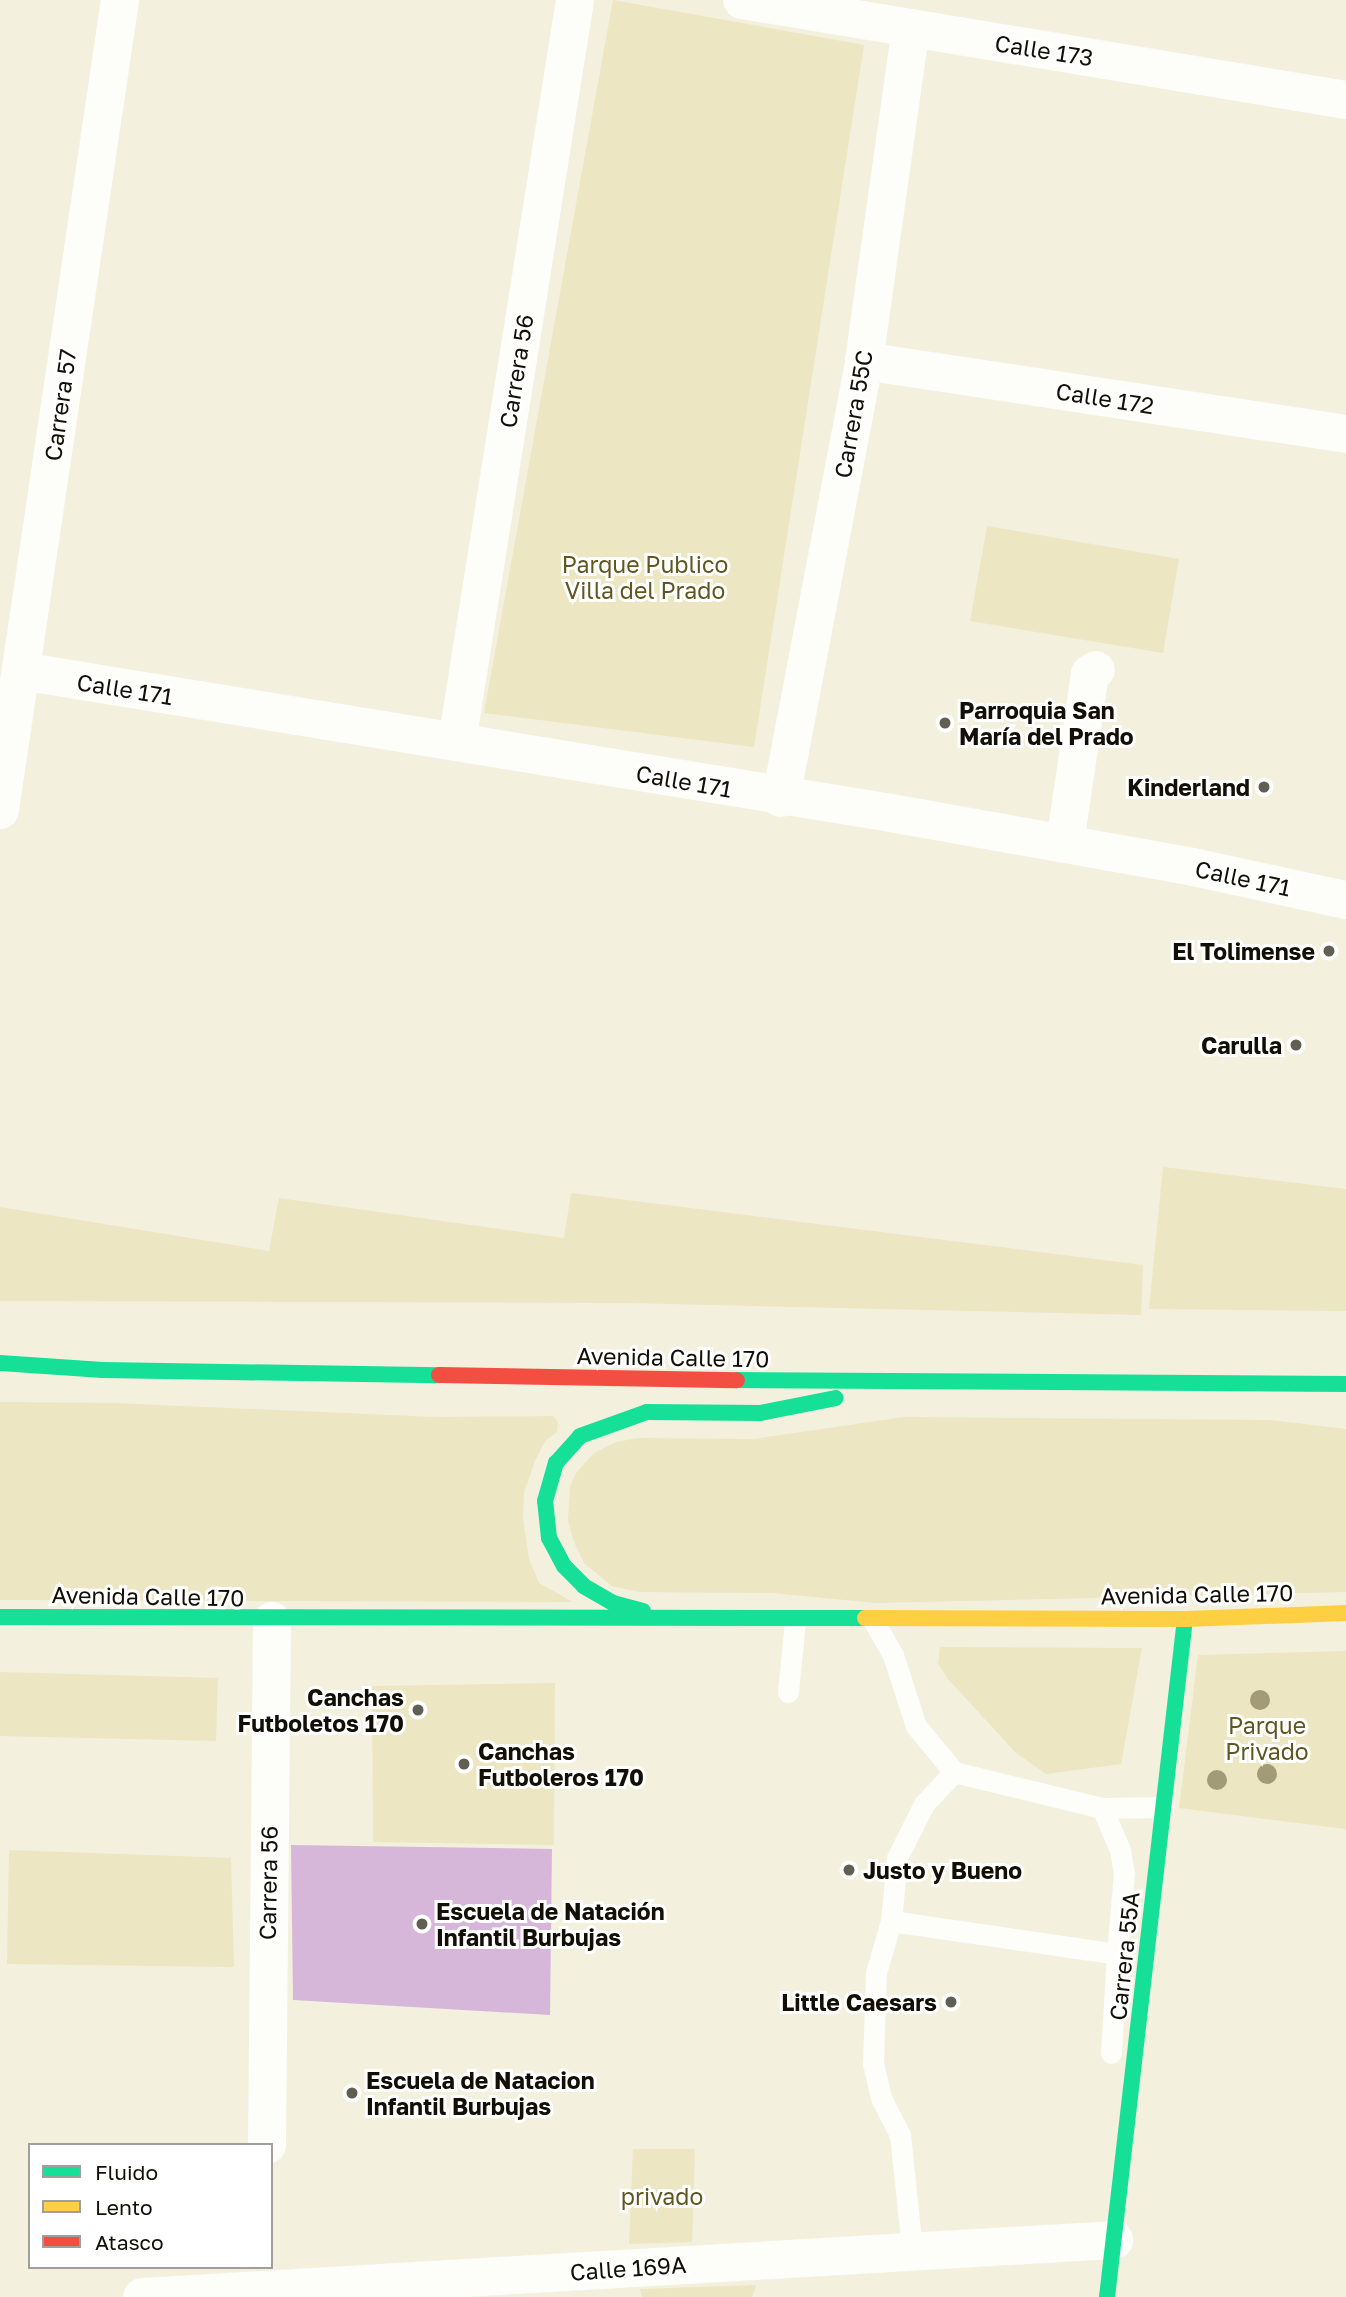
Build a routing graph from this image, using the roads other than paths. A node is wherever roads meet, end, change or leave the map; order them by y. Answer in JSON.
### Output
{"nodes":[{"id":1,"x":120,"y":0,"type":"edge"},
{"id":2,"x":575,"y":0,"type":"edge"},
{"id":3,"x":742,"y":0,"type":"edge"},
{"id":4,"x":911,"y":28,"type":"junction"},
{"id":5,"x":1346,"y":100,"type":"edge"},
{"id":6,"x":864,"y":361,"type":"junction"},
{"id":7,"x":1346,"y":434,"type":"edge"},
{"id":8,"x":1096,"y":670,"type":"dead end"},
{"id":9,"x":20,"y":671,"type":"junction"},
{"id":10,"x":457,"y":742,"type":"junction"},
{"id":11,"x":781,"y":798,"type":"junction"},
{"id":12,"x":0,"y":810,"type":"edge"},
{"id":13,"x":1065,"y":843,"type":"junction"},
{"id":14,"x":1346,"y":900,"type":"edge"},
{"id":15,"x":0,"y":1363,"type":"edge"},
{"id":16,"x":103,"y":1370,"type":"junction"},
{"id":17,"x":0,"y":1372,"type":"edge"},
{"id":18,"x":914,"y":1383,"type":"junction"},
{"id":19,"x":1346,"y":1384,"type":"edge"},
{"id":20,"x":1346,"y":1613,"type":"edge"},
{"id":21,"x":0,"y":1617,"type":"edge"},
{"id":22,"x":1185,"y":1619,"type":"junction"},
{"id":23,"x":272,"y":1620,"type":"junction"},
{"id":24,"x":673,"y":1620,"type":"junction"},
{"id":25,"x":795,"y":1620,"type":"junction"},
{"id":26,"x":873,"y":1620,"type":"junction"},
{"id":27,"x":788,"y":1692,"type":"dead end"},
{"id":28,"x":954,"y":1772,"type":"junction"},
{"id":29,"x":1163,"y":1807,"type":"junction"},
{"id":30,"x":1102,"y":1808,"type":"junction"},
{"id":31,"x":891,"y":1921,"type":"junction"},
{"id":32,"x":1117,"y":1954,"type":"junction"},
{"id":33,"x":1111,"y":2053,"type":"dead end"},
{"id":34,"x":267,"y":2143,"type":"edge"},
{"id":35,"x":1114,"y":2240,"type":"junction"},
{"id":36,"x":912,"y":2249,"type":"junction"},
{"id":37,"x":268,"y":2284,"type":"edge"},
{"id":38,"x":142,"y":2297,"type":"edge"},
{"id":39,"x":1107,"y":2297,"type":"edge"}],
"edges":[{"from":1,"to":9,"type":"street","name":"Carrera 57"},
{"from":2,"to":10,"type":"street","name":"Carrera 56"},
{"from":3,"to":4,"type":"street","name":"Calle 173"},
{"from":4,"to":5,"type":"street","name":"Calle 173"},
{"from":4,"to":6,"type":"street","name":"Carrera 55C"},
{"from":6,"to":7,"type":"street","name":"Calle 172"},
{"from":6,"to":11,"type":"street","name":"Carrera 55C"},
{"from":8,"to":13,"type":"street"},
{"from":9,"to":10,"type":"street","name":"Calle 171"},
{"from":9,"to":12,"type":"street","name":"Carrera 57"},
{"from":10,"to":11,"type":"street","name":"Calle 171"},
{"from":11,"to":13,"type":"street","name":"Calle 171"},
{"from":13,"to":14,"type":"street","name":"Calle 171"},
{"from":15,"to":16,"type":"main road","name":"Avenida Calle 170"},
{"from":16,"to":17,"type":"main road"},
{"from":16,"to":18,"type":"main road","name":"Avenida Calle 170"},
{"from":18,"to":19,"type":"main road","name":"Avenida Calle 170"},
{"from":18,"to":24,"type":"main road"},
{"from":20,"to":22,"type":"main road","name":"Avenida Calle 170"},
{"from":21,"to":23,"type":"main road","name":"Avenida Calle 170"},
{"from":22,"to":26,"type":"main road","name":"Avenida Calle 170"},
{"from":22,"to":29,"type":"main road","name":"Carrera 55A"},
{"from":23,"to":24,"type":"main road","name":"Avenida Calle 170"},
{"from":23,"to":34,"type":"street","name":"Carrera 56"},
{"from":24,"to":25,"type":"main road","name":"Avenida Calle 170"},
{"from":25,"to":26,"type":"main road","name":"Avenida Calle 170"},
{"from":25,"to":27,"type":"lane"},
{"from":26,"to":28,"type":"lane"},
{"from":28,"to":30,"type":"lane"},
{"from":28,"to":31,"type":"lane"},
{"from":29,"to":30,"type":"lane"},
{"from":29,"to":35,"type":"main road","name":"Carrera 55A"},
{"from":30,"to":32,"type":"lane"},
{"from":31,"to":32,"type":"lane"},
{"from":31,"to":36,"type":"lane"},
{"from":32,"to":33,"type":"lane"},
{"from":35,"to":36,"type":"street","name":"Calle 169A"},
{"from":35,"to":39,"type":"main road","name":"Carrera 55A"},
{"from":36,"to":37,"type":"street","name":"Calle 169A"},
{"from":37,"to":38,"type":"street","name":"Calle 169A"}]}
